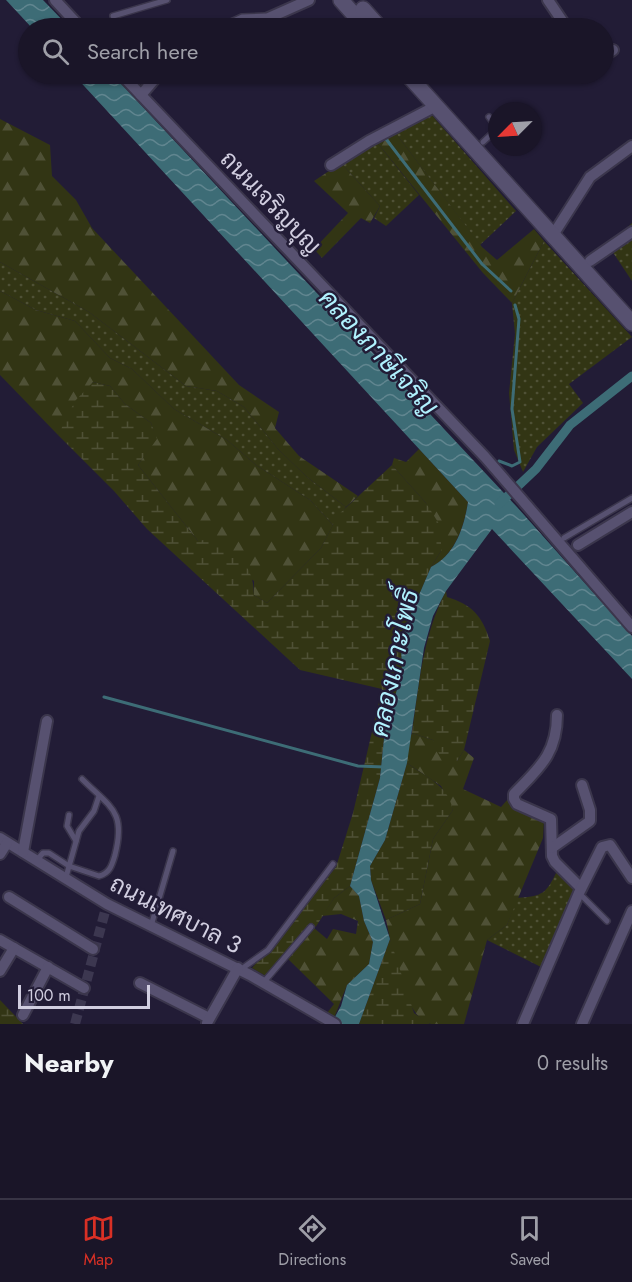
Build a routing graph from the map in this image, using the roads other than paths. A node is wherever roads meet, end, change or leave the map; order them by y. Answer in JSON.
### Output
{"nodes":[{"id":1,"x":55,"y":0,"type":"edge"},
{"id":2,"x":167,"y":0,"type":"edge"},
{"id":3,"x":308,"y":0,"type":"edge"},
{"id":4,"x":341,"y":0,"type":"edge"},
{"id":5,"x":355,"y":0,"type":"edge"},
{"id":6,"x":548,"y":0,"type":"edge"},
{"id":7,"x":113,"y":16,"type":"dead end"},
{"id":8,"x":272,"y":17,"type":"joint"},
{"id":9,"x":72,"y":18,"type":"edge"},
{"id":10,"x":240,"y":18,"type":"edge"},
{"id":11,"x":357,"y":18,"type":"edge"},
{"id":12,"x":371,"y":18,"type":"edge"},
{"id":13,"x":560,"y":18,"type":"edge"},
{"id":14,"x":131,"y":84,"type":"edge"},
{"id":15,"x":150,"y":84,"type":"edge"},
{"id":16,"x":416,"y":84,"type":"edge"},
{"id":17,"x":430,"y":84,"type":"edge"},
{"id":18,"x":141,"y":95,"type":"junction"},
{"id":19,"x":436,"y":106,"type":"junction"},
{"id":20,"x":488,"y":137,"type":"edge"},
{"id":21,"x":483,"y":142,"type":"junction"},
{"id":22,"x":632,"y":146,"type":"edge"},
{"id":23,"x":331,"y":165,"type":"dead end"},
{"id":24,"x":556,"y":231,"type":"junction"},
{"id":25,"x":632,"y":232,"type":"edge"},
{"id":26,"x":590,"y":261,"type":"junction"},
{"id":27,"x":632,"y":308,"type":"edge"},
{"id":28,"x":632,"y":323,"type":"edge"},
{"id":29,"x":632,"y":498,"type":"edge"},
{"id":30,"x":632,"y":512,"type":"edge"},
{"id":31,"x":564,"y":538,"type":"dead end"},
{"id":32,"x":578,"y":545,"type":"dead end"},
{"id":33,"x":632,"y":627,"type":"edge"},
{"id":34,"x":557,"y":715,"type":"dead end"},
{"id":35,"x":46,"y":721,"type":"dead end"},
{"id":36,"x":82,"y":779,"type":"dead end"},
{"id":37,"x":582,"y":785,"type":"dead end"},
{"id":38,"x":99,"y":796,"type":"junction"},
{"id":39,"x":69,"y":815,"type":"dead end"},
{"id":40,"x":4,"y":840,"type":"edge"},
{"id":41,"x":76,"y":841,"type":"junction"},
{"id":42,"x":552,"y":848,"type":"junction"},
{"id":43,"x":173,"y":851,"type":"dead end"},
{"id":44,"x":23,"y":852,"type":"junction"},
{"id":45,"x":0,"y":854,"type":"edge"},
{"id":46,"x":36,"y":861,"type":"junction"},
{"id":47,"x":333,"y":864,"type":"dead end"},
{"id":48,"x":69,"y":866,"type":"junction"},
{"id":49,"x":632,"y":878,"type":"edge"},
{"id":50,"x":65,"y":879,"type":"junction"},
{"id":51,"x":580,"y":890,"type":"junction"},
{"id":52,"x":9,"y":897,"type":"dead end"},
{"id":53,"x":632,"y":911,"type":"edge"},
{"id":54,"x":607,"y":921,"type":"dead end"},
{"id":55,"x":151,"y":926,"type":"junction"},
{"id":56,"x":311,"y":927,"type":"dead end"},
{"id":57,"x":0,"y":940,"type":"edge"},
{"id":58,"x":14,"y":948,"type":"junction"},
{"id":59,"x":93,"y":949,"type":"dead end"},
{"id":60,"x":48,"y":967,"type":"junction"},
{"id":61,"x":239,"y":969,"type":"junction"},
{"id":62,"x":0,"y":971,"type":"edge"},
{"id":63,"x":140,"y":983,"type":"dead end"},
{"id":64,"x":263,"y":983,"type":"junction"},
{"id":65,"x":84,"y":988,"type":"dead end"},
{"id":66,"x":23,"y":1015,"type":"dead end"},
{"id":67,"x":208,"y":1021,"type":"edge"},
{"id":68,"x":325,"y":1021,"type":"edge"},
{"id":69,"x":523,"y":1024,"type":"edge"},
{"id":70,"x":582,"y":1024,"type":"edge"}],
"edges":[{"from":1,"to":9,"type":"street"},
{"from":2,"to":7,"type":"lane"},
{"from":3,"to":8,"type":"street"},
{"from":4,"to":11,"type":"main road"},
{"from":5,"to":12,"type":"main road"},
{"from":6,"to":13,"type":"street"},
{"from":8,"to":10,"type":"lane"},
{"from":14,"to":18,"type":"street","name":"ถนนเจริญบุญ"},
{"from":15,"to":18,"type":"street"},
{"from":16,"to":19,"type":"main road"},
{"from":17,"to":21,"type":"main road"},
{"from":18,"to":33,"type":"street","name":"ถนนเจริญบุญ"},
{"from":19,"to":23,"type":"street"},
{"from":19,"to":24,"type":"main road"},
{"from":20,"to":21,"type":"lane"},
{"from":21,"to":24,"type":"main road"},
{"from":22,"to":24,"type":"street"},
{"from":24,"to":26,"type":"main road"},
{"from":24,"to":28,"type":"main road"},
{"from":25,"to":26,"type":"street"},
{"from":26,"to":27,"type":"main road"},
{"from":29,"to":31,"type":"lane"},
{"from":30,"to":32,"type":"street"},
{"from":34,"to":42,"type":"street"},
{"from":35,"to":44,"type":"street"},
{"from":36,"to":38,"type":"lane"},
{"from":37,"to":42,"type":"street"},
{"from":38,"to":41,"type":"lane"},
{"from":38,"to":48,"type":"lane"},
{"from":39,"to":41,"type":"lane"},
{"from":40,"to":44,"type":"street","name":"ถนนเทศบาล 3"},
{"from":40,"to":45,"type":"street"},
{"from":41,"to":48,"type":"lane"},
{"from":42,"to":51,"type":"street"},
{"from":43,"to":55,"type":"lane"},
{"from":44,"to":46,"type":"street","name":"ถนนเทศบาล 3"},
{"from":46,"to":48,"type":"lane"},
{"from":46,"to":50,"type":"street","name":"ถนนเทศบาล 3"},
{"from":47,"to":61,"type":"lane"},
{"from":48,"to":50,"type":"lane"},
{"from":49,"to":51,"type":"street"},
{"from":50,"to":55,"type":"street","name":"ถนนเทศบาล 3"},
{"from":51,"to":54,"type":"lane"},
{"from":51,"to":69,"type":"street"},
{"from":52,"to":59,"type":"street"},
{"from":53,"to":70,"type":"street"},
{"from":55,"to":61,"type":"street","name":"ถนนเทศบาล 3"},
{"from":56,"to":64,"type":"lane"},
{"from":57,"to":58,"type":"street"},
{"from":58,"to":60,"type":"street"},
{"from":58,"to":62,"type":"street"},
{"from":60,"to":65,"type":"street"},
{"from":60,"to":66,"type":"street"},
{"from":61,"to":64,"type":"street","name":"ถนนเทศบาล 3"},
{"from":61,"to":67,"type":"street"},
{"from":63,"to":67,"type":"street"},
{"from":64,"to":68,"type":"street","name":"ถนนเทศบาล 3"}]}
